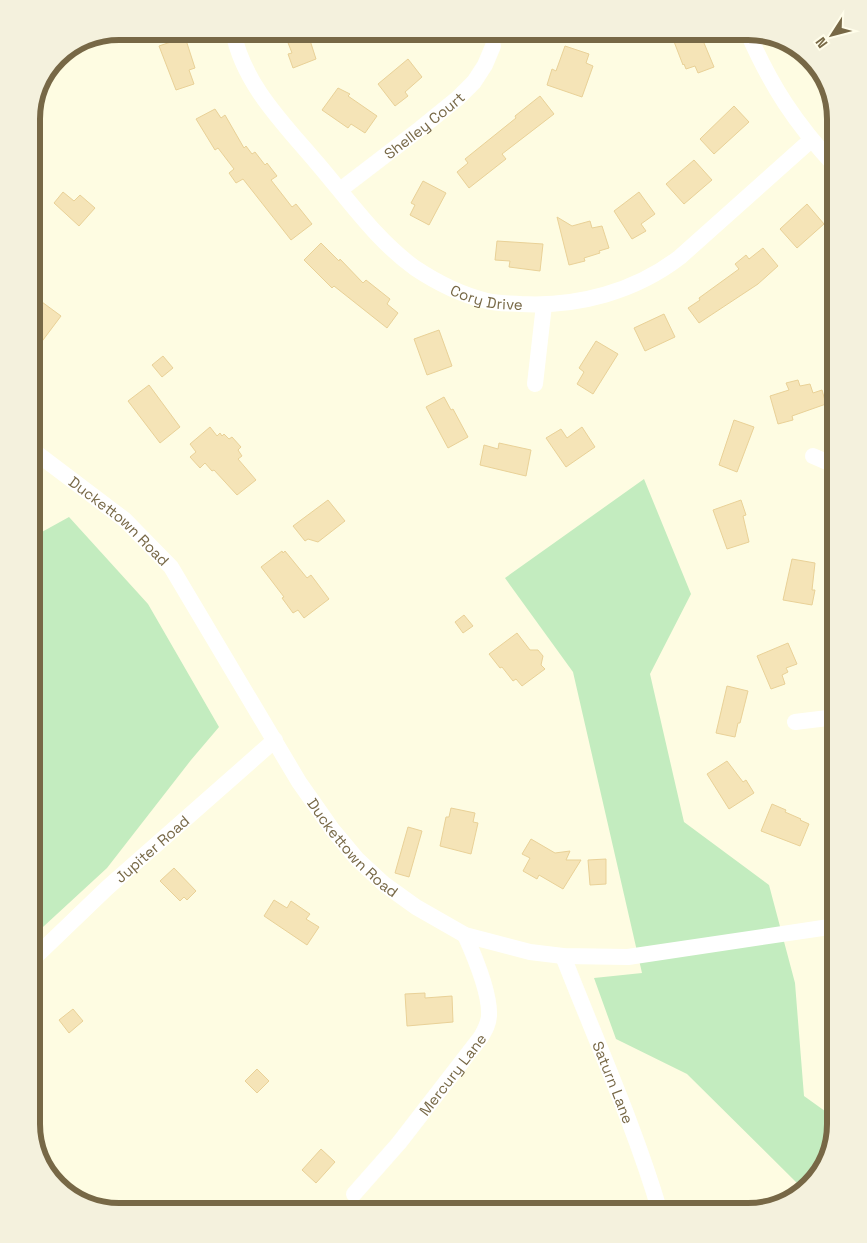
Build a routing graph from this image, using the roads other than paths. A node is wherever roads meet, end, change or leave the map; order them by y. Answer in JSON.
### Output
{"nodes":[{"id":1,"x":235,"y":40,"type":"edge"},
{"id":2,"x":751,"y":40,"type":"edge"},
{"id":3,"x":493,"y":46,"type":"dead end"},
{"id":4,"x":811,"y":140,"type":"junction"},
{"id":5,"x":827,"y":157,"type":"edge"},
{"id":6,"x":340,"y":190,"type":"junction"},
{"id":7,"x":544,"y":305,"type":"junction"},
{"id":8,"x":535,"y":384,"type":"dead end"},
{"id":9,"x":40,"y":456,"type":"edge"},
{"id":10,"x":813,"y":456,"type":"dead end"},
{"id":11,"x":827,"y":462,"type":"edge"},
{"id":12,"x":827,"y":718,"type":"edge"},
{"id":13,"x":794,"y":722,"type":"dead end"},
{"id":14,"x":275,"y":740,"type":"junction"},
{"id":15,"x":827,"y":927,"type":"edge"},
{"id":16,"x":465,"y":935,"type":"junction"},
{"id":17,"x":40,"y":951,"type":"edge"},
{"id":18,"x":563,"y":956,"type":"junction"},
{"id":19,"x":354,"y":1194,"type":"dead end"},
{"id":20,"x":657,"y":1203,"type":"edge"}],
"edges":[{"from":1,"to":6,"type":"street","name":"Cory Drive"},
{"from":2,"to":4,"type":"street"},
{"from":3,"to":6,"type":"street","name":"Shelley Court"},
{"from":4,"to":5,"type":"street"},
{"from":4,"to":7,"type":"street","name":"Cory Drive"},
{"from":6,"to":7,"type":"street","name":"Cory Drive"},
{"from":7,"to":8,"type":"street"},
{"from":9,"to":14,"type":"street","name":"Duckettown Road"},
{"from":10,"to":11,"type":"street"},
{"from":12,"to":13,"type":"street"},
{"from":14,"to":16,"type":"street","name":"Duckettown Road"},
{"from":14,"to":17,"type":"street","name":"Jupiter Road"},
{"from":15,"to":18,"type":"street","name":"Duckettown Road"},
{"from":16,"to":18,"type":"street","name":"Duckettown Road"},
{"from":16,"to":19,"type":"street","name":"Mercury Lane"},
{"from":18,"to":20,"type":"street","name":"Saturn Lane"}]}
